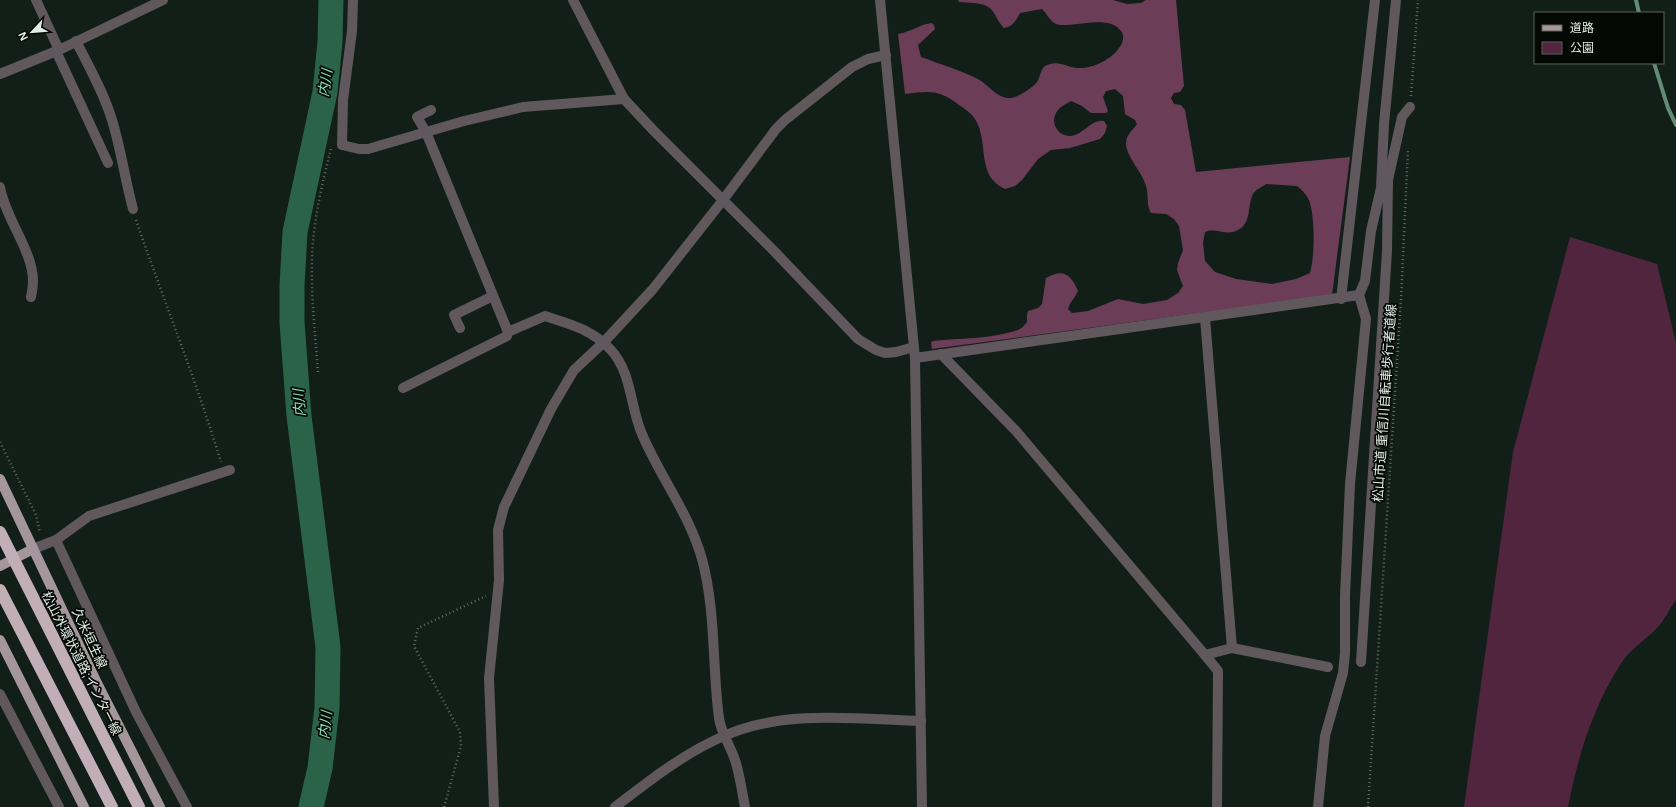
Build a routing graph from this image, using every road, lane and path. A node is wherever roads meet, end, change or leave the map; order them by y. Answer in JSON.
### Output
{"nodes":[{"id":1,"x":36,"y":0,"type":"edge"},
{"id":2,"x":163,"y":0,"type":"edge"},
{"id":3,"x":353,"y":0,"type":"edge"},
{"id":4,"x":573,"y":0,"type":"edge"},
{"id":5,"x":880,"y":0,"type":"edge"},
{"id":6,"x":1375,"y":0,"type":"edge"},
{"id":7,"x":1396,"y":0,"type":"edge"},
{"id":8,"x":1418,"y":0,"type":"edge"},
{"id":9,"x":76,"y":42,"type":"junction"},
{"id":10,"x":58,"y":50,"type":"junction"},
{"id":11,"x":886,"y":55,"type":"junction"},
{"id":12,"x":0,"y":74,"type":"edge"},
{"id":13,"x":624,"y":99,"type":"junction"},
{"id":14,"x":1410,"y":107,"type":"joint"},
{"id":15,"x":431,"y":110,"type":"dead end"},
{"id":16,"x":426,"y":132,"type":"junction"},
{"id":17,"x":1408,"y":145,"type":"dead end"},
{"id":18,"x":332,"y":146,"type":"dead end"},
{"id":19,"x":108,"y":163,"type":"dead end"},
{"id":20,"x":1388,"y":180,"type":"junction"},
{"id":21,"x":0,"y":187,"type":"edge"},
{"id":22,"x":1381,"y":188,"type":"junction"},
{"id":23,"x":723,"y":200,"type":"junction"},
{"id":24,"x":134,"y":210,"type":"joint"},
{"id":25,"x":1359,"y":295,"type":"junction"},
{"id":26,"x":493,"y":296,"type":"junction"},
{"id":27,"x":31,"y":297,"type":"dead end"},
{"id":28,"x":1341,"y":299,"type":"junction"},
{"id":29,"x":1205,"y":318,"type":"junction"},
{"id":30,"x":460,"y":328,"type":"dead end"},
{"id":31,"x":508,"y":332,"type":"junction"},
{"id":32,"x":604,"y":343,"type":"junction"},
{"id":33,"x":914,"y":346,"type":"junction"},
{"id":34,"x":940,"y":354,"type":"junction"},
{"id":35,"x":915,"y":358,"type":"junction"},
{"id":36,"x":318,"y":372,"type":"dead end"},
{"id":37,"x":403,"y":388,"type":"dead end"},
{"id":38,"x":227,"y":471,"type":"joint"},
{"id":39,"x":0,"y":479,"type":"edge"},
{"id":40,"x":0,"y":532,"type":"edge"},
{"id":41,"x":56,"y":540,"type":"junction"},
{"id":42,"x":34,"y":549,"type":"junction"},
{"id":43,"x":0,"y":566,"type":"edge"},
{"id":44,"x":0,"y":590,"type":"edge"},
{"id":45,"x":498,"y":590,"type":"junction"},
{"id":46,"x":0,"y":640,"type":"edge"},
{"id":47,"x":1232,"y":648,"type":"junction"},
{"id":48,"x":1205,"y":656,"type":"junction"},
{"id":49,"x":1360,"y":662,"type":"dead end"},
{"id":50,"x":1328,"y":667,"type":"dead end"},
{"id":51,"x":0,"y":694,"type":"edge"},
{"id":52,"x":922,"y":721,"type":"junction"},
{"id":53,"x":724,"y":736,"type":"junction"},
{"id":54,"x":59,"y":807,"type":"edge"},
{"id":55,"x":84,"y":807,"type":"edge"},
{"id":56,"x":112,"y":807,"type":"edge"},
{"id":57,"x":139,"y":807,"type":"edge"},
{"id":58,"x":160,"y":807,"type":"edge"},
{"id":59,"x":187,"y":807,"type":"edge"},
{"id":60,"x":444,"y":807,"type":"edge"},
{"id":61,"x":494,"y":807,"type":"edge"},
{"id":62,"x":615,"y":807,"type":"edge"},
{"id":63,"x":745,"y":807,"type":"edge"},
{"id":64,"x":922,"y":807,"type":"edge"},
{"id":65,"x":1217,"y":807,"type":"edge"},
{"id":66,"x":1318,"y":807,"type":"edge"},
{"id":67,"x":1368,"y":807,"type":"edge"}],
"edges":[{"from":1,"to":10,"type":"street"},
{"from":2,"to":9,"type":"street"},
{"from":3,"to":16,"type":"street"},
{"from":4,"to":13,"type":"street"},
{"from":5,"to":11,"type":"street"},
{"from":6,"to":28,"type":"street"},
{"from":7,"to":22,"type":"street"},
{"from":8,"to":14,"type":"path"},
{"from":9,"to":10,"type":"street"},
{"from":9,"to":24,"type":"street"},
{"from":10,"to":12,"type":"street"},
{"from":10,"to":19,"type":"street"},
{"from":11,"to":23,"type":"street"},
{"from":11,"to":33,"type":"street"},
{"from":13,"to":16,"type":"street"},
{"from":13,"to":23,"type":"street"},
{"from":14,"to":20,"type":"street"},
{"from":15,"to":16,"type":"street"},
{"from":16,"to":26,"type":"street"},
{"from":17,"to":67,"type":"path","name":"松山市道 重信川自転車歩行者道線"},
{"from":18,"to":36,"type":"path"},
{"from":20,"to":22,"type":"street"},
{"from":20,"to":49,"type":"street"},
{"from":21,"to":27,"type":"street"},
{"from":22,"to":25,"type":"street"},
{"from":23,"to":32,"type":"street"},
{"from":23,"to":33,"type":"street"},
{"from":24,"to":38,"type":"path"},
{"from":25,"to":28,"type":"street"},
{"from":25,"to":66,"type":"street"},
{"from":26,"to":30,"type":"street"},
{"from":26,"to":31,"type":"street"},
{"from":28,"to":29,"type":"street"},
{"from":29,"to":34,"type":"street"},
{"from":29,"to":47,"type":"street"},
{"from":31,"to":32,"type":"street"},
{"from":31,"to":37,"type":"street"},
{"from":32,"to":45,"type":"street"},
{"from":32,"to":53,"type":"street"},
{"from":33,"to":35,"type":"street"},
{"from":34,"to":35,"type":"street"},
{"from":34,"to":48,"type":"street"},
{"from":35,"to":52,"type":"street"},
{"from":38,"to":41,"type":"street"},
{"from":39,"to":42,"type":"main road","name":"久米垣生線"},
{"from":40,"to":57,"type":"highway","name":"松山外環状道路;インター線","bridge":true},
{"from":41,"to":42,"type":"street"},
{"from":41,"to":59,"type":"street"},
{"from":42,"to":43,"type":"main road"},
{"from":42,"to":58,"type":"main road","name":"久米垣生線"},
{"from":44,"to":56,"type":"highway"},
{"from":45,"to":60,"type":"path"},
{"from":45,"to":61,"type":"street"},
{"from":46,"to":55,"type":"main road"},
{"from":47,"to":48,"type":"street"},
{"from":47,"to":50,"type":"street"},
{"from":48,"to":65,"type":"street"},
{"from":51,"to":54,"type":"street"},
{"from":52,"to":53,"type":"street"},
{"from":52,"to":64,"type":"street"},
{"from":53,"to":62,"type":"street"},
{"from":53,"to":63,"type":"street"}]}
